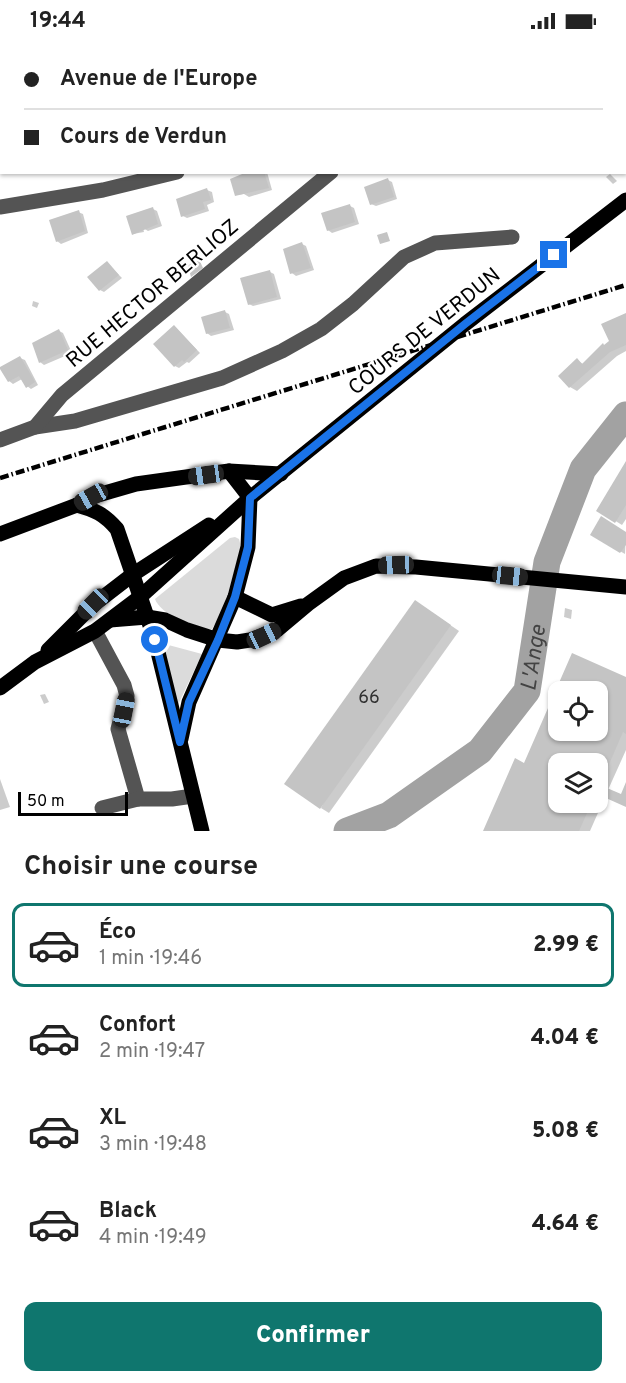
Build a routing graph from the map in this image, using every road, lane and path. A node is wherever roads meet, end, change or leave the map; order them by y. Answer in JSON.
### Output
{"nodes":[{"id":1,"x":169,"y":174,"type":"edge"},
{"id":2,"x":329,"y":174,"type":"edge"},
{"id":3,"x":626,"y":200,"type":"edge"},
{"id":4,"x":0,"y":207,"type":"edge"},
{"id":5,"x":512,"y":237,"type":"dead end"},
{"id":6,"x":35,"y":427,"type":"junction"},
{"id":7,"x":0,"y":440,"type":"edge"},
{"id":8,"x":229,"y":471,"type":"junction"},
{"id":9,"x":281,"y":474,"type":"junction"},
{"id":10,"x":250,"y":498,"type":"junction"},
{"id":11,"x":77,"y":505,"type":"junction"},
{"id":12,"x":0,"y":534,"type":"edge"},
{"id":13,"x":132,"y":575,"type":"junction"},
{"id":14,"x":626,"y":587,"type":"edge"},
{"id":15,"x":140,"y":597,"type":"junction"},
{"id":16,"x":235,"y":597,"type":"junction"},
{"id":17,"x":308,"y":604,"type":"junction"},
{"id":18,"x":147,"y":617,"type":"junction"},
{"id":19,"x":110,"y":620,"type":"junction"},
{"id":20,"x":95,"y":631,"type":"junction"},
{"id":21,"x":218,"y":640,"type":"junction"},
{"id":22,"x":35,"y":662,"type":"junction"},
{"id":23,"x":0,"y":688,"type":"edge"},
{"id":24,"x":180,"y":742,"type":"junction"},
{"id":25,"x":193,"y":796,"type":"junction"},
{"id":26,"x":138,"y":799,"type":"junction"},
{"id":27,"x":102,"y":808,"type":"dead end"},
{"id":28,"x":202,"y":831,"type":"edge"}],
"edges":[{"from":1,"to":4,"type":"street"},
{"from":2,"to":6,"type":"street","name":"RUE HECTOR BERLIOZ"},
{"from":3,"to":9,"type":"main road","name":"COURS DE VERDUN"},
{"from":5,"to":6,"type":"street"},
{"from":6,"to":7,"type":"street","name":"RUE HECTOR BERLIOZ"},
{"from":8,"to":9,"type":"main road"},
{"from":8,"to":10,"type":"main road"},
{"from":8,"to":11,"type":"main road"},
{"from":9,"to":10,"type":"main road","name":"COURS DE VERDUN"},
{"from":10,"to":13,"type":"main road","name":"COURS DE VERDUN"},
{"from":10,"to":15,"type":"main road","name":"COURS DE VERDUN"},
{"from":10,"to":16,"type":"main road"},
{"from":11,"to":12,"type":"main road"},
{"from":11,"to":13,"type":"main road"},
{"from":13,"to":15,"type":"main road"},
{"from":13,"to":22,"type":"main road","name":"COURS DE VERDUN"},
{"from":14,"to":17,"type":"main road"},
{"from":15,"to":18,"type":"main road"},
{"from":15,"to":19,"type":"main road","name":"COURS DE VERDUN"},
{"from":16,"to":17,"type":"main road"},
{"from":16,"to":21,"type":"main road"},
{"from":17,"to":21,"type":"main road"},
{"from":18,"to":19,"type":"main road"},
{"from":18,"to":21,"type":"main road"},
{"from":18,"to":24,"type":"main road"},
{"from":19,"to":20,"type":"main road","name":"COURS DE VERDUN"},
{"from":20,"to":22,"type":"main road","name":"COURS DE VERDUN"},
{"from":20,"to":26,"type":"street"},
{"from":21,"to":24,"type":"main road"},
{"from":22,"to":23,"type":"main road","name":"COURS DE VERDUN"},
{"from":24,"to":25,"type":"main road"},
{"from":25,"to":26,"type":"street"},
{"from":25,"to":28,"type":"main road"},
{"from":26,"to":27,"type":"street"}]}
